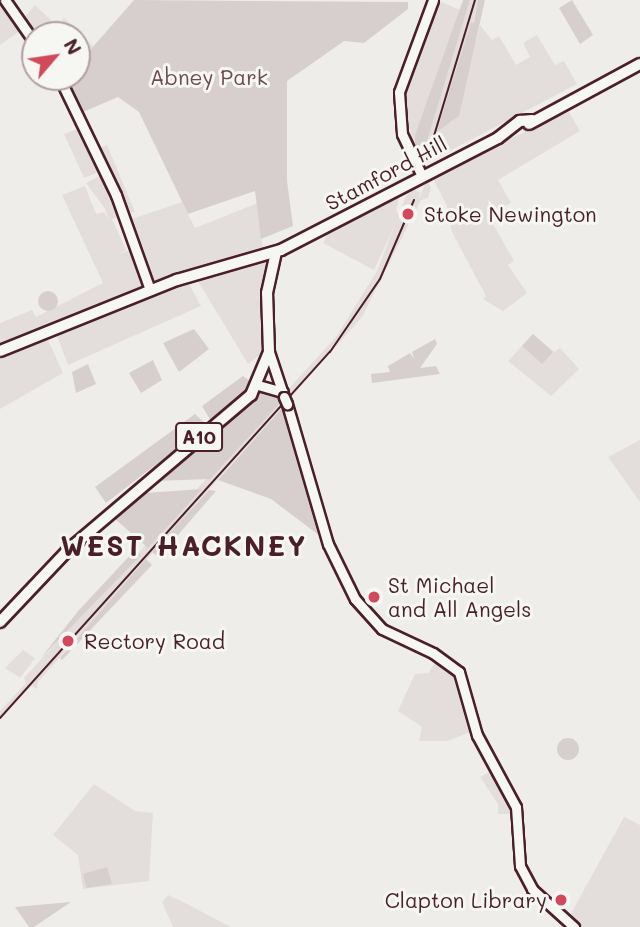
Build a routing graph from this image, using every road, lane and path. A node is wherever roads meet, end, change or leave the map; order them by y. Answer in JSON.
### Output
{"nodes":[{"id":1,"x":5,"y":0,"type":"edge"},
{"id":2,"x":433,"y":0,"type":"edge"},
{"id":3,"x":21,"y":23,"type":"edge"},
{"id":4,"x":640,"y":64,"type":"edge"},
{"id":5,"x":66,"y":91,"type":"edge"},
{"id":6,"x":421,"y":174,"type":"junction"},
{"id":7,"x":269,"y":257,"type":"junction"},
{"id":8,"x":150,"y":290,"type":"junction"},
{"id":9,"x":0,"y":351,"type":"edge"},
{"id":10,"x":269,"y":352,"type":"junction"},
{"id":11,"x":258,"y":385,"type":"junction"},
{"id":12,"x":285,"y":398,"type":"junction"},
{"id":13,"x":0,"y":622,"type":"edge"},
{"id":14,"x":574,"y":927,"type":"edge"}],
"edges":[{"from":1,"to":3,"type":"main road"},
{"from":2,"to":6,"type":"main road"},
{"from":4,"to":6,"type":"highway","name":"Stamford Hill"},
{"from":5,"to":8,"type":"main road"},
{"from":6,"to":7,"type":"highway","name":"Stamford Hill"},
{"from":7,"to":8,"type":"highway","name":"Stamford Hill"},
{"from":7,"to":10,"type":"highway","number":"A10"},
{"from":8,"to":9,"type":"highway","name":"Stamford Hill"},
{"from":10,"to":11,"type":"highway","number":"A10"},
{"from":10,"to":12,"type":"main road"},
{"from":11,"to":12,"type":"main road"},
{"from":11,"to":13,"type":"highway","number":"A10"},
{"from":12,"to":14,"type":"main road"}]}
